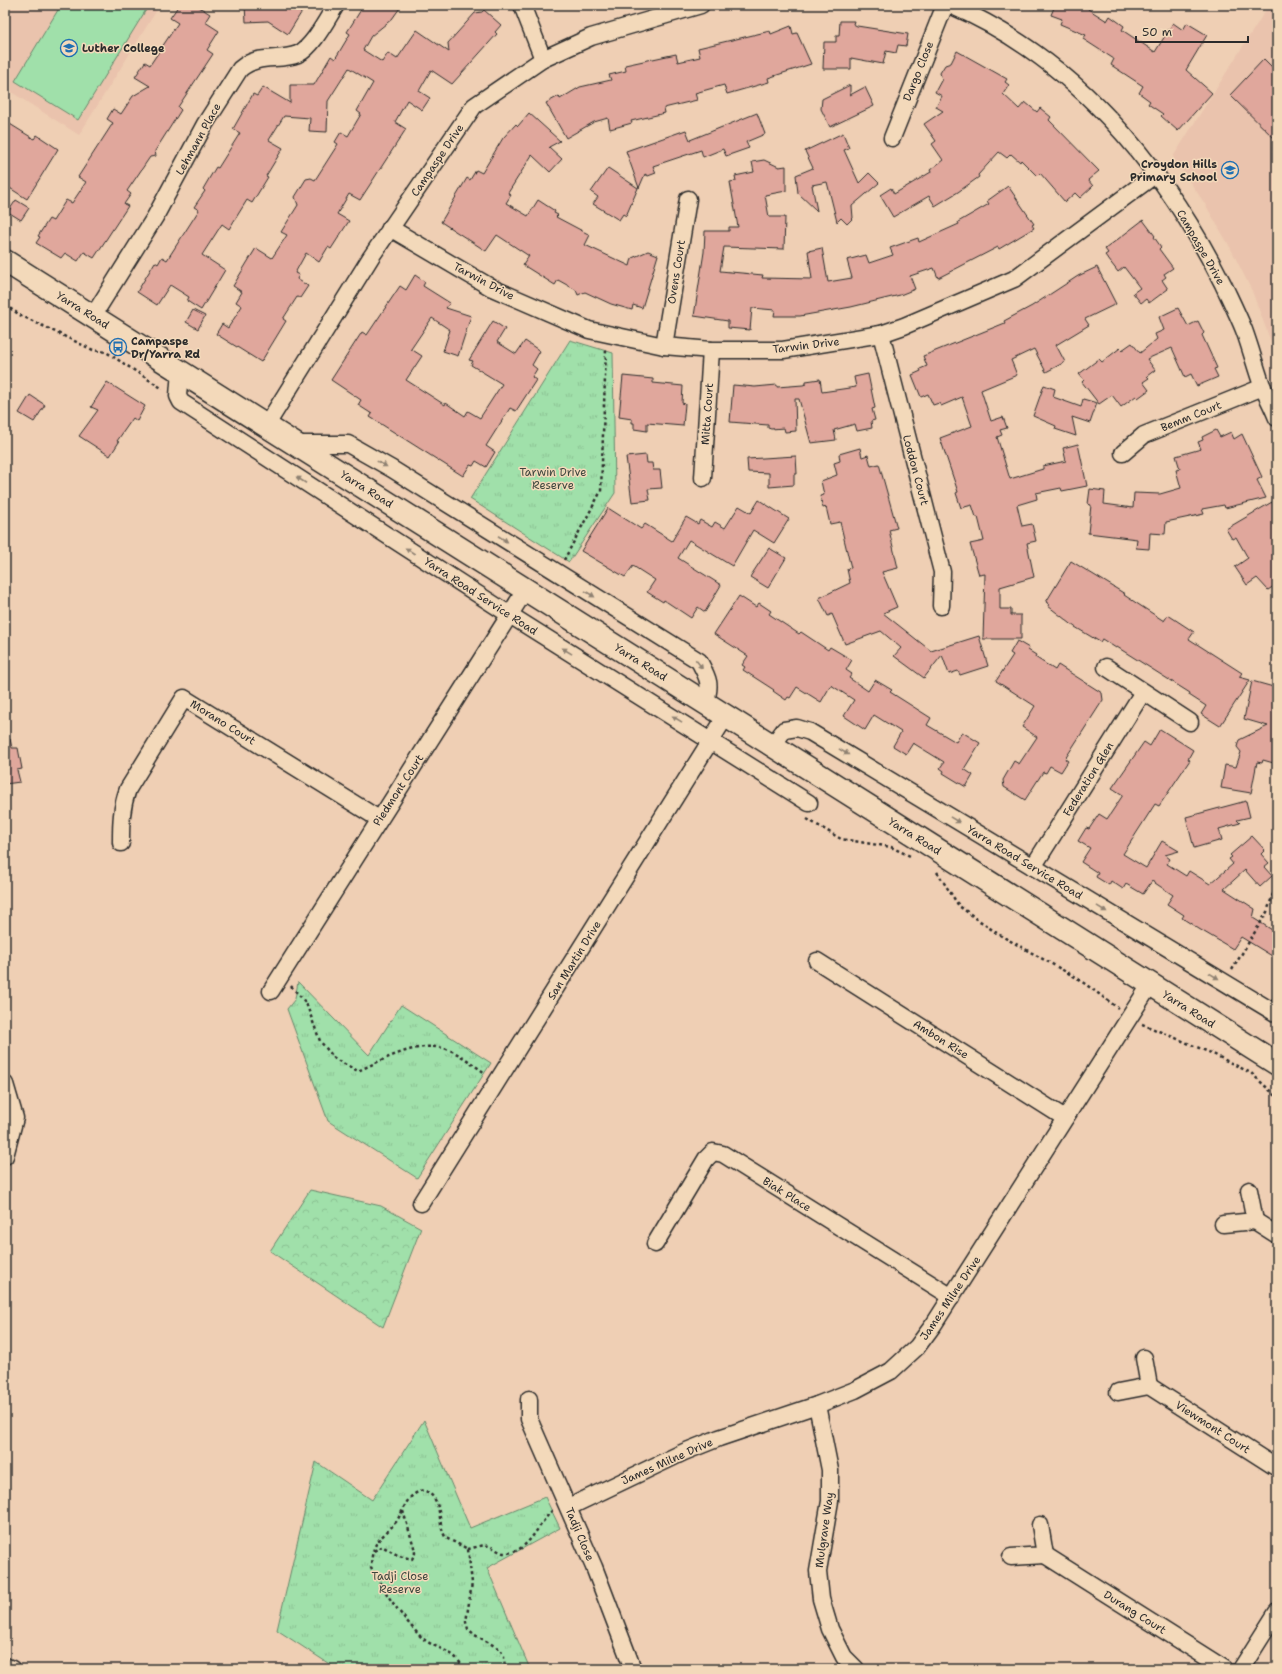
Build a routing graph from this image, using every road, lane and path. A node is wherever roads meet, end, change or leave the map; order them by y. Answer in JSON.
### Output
{"nodes":[{"id":1,"x":336,"y":5,"type":"edge"},
{"id":2,"x":522,"y":5,"type":"edge"},
{"id":3,"x":702,"y":5,"type":"edge"},
{"id":4,"x":945,"y":5,"type":"edge"},
{"id":5,"x":950,"y":5,"type":"edge"},
{"id":6,"x":542,"y":59,"type":"junction"},
{"id":7,"x":892,"y":138,"type":"dead end"},
{"id":8,"x":1156,"y":174,"type":"junction"},
{"id":9,"x":688,"y":199,"type":"dead end"},
{"id":10,"x":390,"y":228,"type":"junction"},
{"id":11,"x":5,"y":260,"type":"edge"},
{"id":12,"x":5,"y":305,"type":"edge"},
{"id":13,"x":93,"y":316,"type":"junction"},
{"id":14,"x":607,"y":334,"type":"junction"},
{"id":15,"x":881,"y":334,"type":"junction"},
{"id":16,"x":664,"y":346,"type":"junction"},
{"id":17,"x":711,"y":350,"type":"junction"},
{"id":18,"x":180,"y":371,"type":"junction"},
{"id":19,"x":1263,"y":387,"type":"junction"},
{"id":20,"x":181,"y":402,"type":"junction"},
{"id":21,"x":1277,"y":418,"type":"edge"},
{"id":22,"x":266,"y":426,"type":"junction"},
{"id":23,"x":296,"y":444,"type":"junction"},
{"id":24,"x":1123,"y":453,"type":"dead end"},
{"id":25,"x":703,"y":478,"type":"dead end"},
{"id":26,"x":557,"y":573,"type":"junction"},
{"id":27,"x":526,"y":589,"type":"junction"},
{"id":28,"x":941,"y":606,"type":"dead end"},
{"id":29,"x":510,"y":615,"type":"junction"},
{"id":30,"x":1106,"y":667,"type":"dead end"},
{"id":31,"x":1143,"y":692,"type":"junction"},
{"id":32,"x":705,"y":703,"type":"junction"},
{"id":33,"x":726,"y":716,"type":"junction"},
{"id":34,"x":1190,"y":722,"type":"dead end"},
{"id":35,"x":710,"y":740,"type":"junction"},
{"id":36,"x":773,"y":745,"type":"junction"},
{"id":37,"x":805,"y":809,"type":"joint"},
{"id":38,"x":379,"y":820,"type":"junction"},
{"id":39,"x":121,"y":843,"type":"dead end"},
{"id":40,"x":919,"y":860,"type":"dead end"},
{"id":41,"x":934,"y":866,"type":"dead end"},
{"id":42,"x":1033,"y":867,"type":"junction"},
{"id":43,"x":1277,"y":882,"type":"edge"},
{"id":44,"x":817,"y":961,"type":"dead end"},
{"id":45,"x":280,"y":977,"type":"junction"},
{"id":46,"x":1224,"y":982,"type":"junction"},
{"id":47,"x":1150,"y":985,"type":"junction"},
{"id":48,"x":271,"y":991,"type":"dead end"},
{"id":49,"x":1277,"y":1014,"type":"edge"},
{"id":50,"x":1130,"y":1018,"type":"junction"},
{"id":51,"x":1277,"y":1064,"type":"edge"},
{"id":52,"x":498,"y":1081,"type":"junction"},
{"id":53,"x":5,"y":1084,"type":"edge"},
{"id":54,"x":1277,"y":1097,"type":"edge"},
{"id":55,"x":1066,"y":1118,"type":"junction"},
{"id":56,"x":5,"y":1156,"type":"edge"},
{"id":57,"x":1249,"y":1190,"type":"dead end"},
{"id":58,"x":421,"y":1203,"type":"dead end"},
{"id":59,"x":1255,"y":1221,"type":"junction"},
{"id":60,"x":1223,"y":1224,"type":"dead end"},
{"id":61,"x":1277,"y":1235,"type":"edge"},
{"id":62,"x":655,"y":1244,"type":"dead end"},
{"id":63,"x":952,"y":1297,"type":"junction"},
{"id":64,"x":1144,"y":1358,"type":"dead end"},
{"id":65,"x":1148,"y":1386,"type":"junction"},
{"id":66,"x":1118,"y":1392,"type":"dead end"},
{"id":67,"x":529,"y":1399,"type":"dead end"},
{"id":68,"x":817,"y":1405,"type":"junction"},
{"id":69,"x":1277,"y":1468,"type":"edge"},
{"id":70,"x":568,"y":1505,"type":"junction"},
{"id":71,"x":403,"y":1510,"type":"junction"},
{"id":72,"x":1040,"y":1525,"type":"dead end"},
{"id":73,"x":468,"y":1549,"type":"junction"},
{"id":74,"x":373,"y":1552,"type":"junction"},
{"id":75,"x":1045,"y":1555,"type":"junction"},
{"id":76,"x":1011,"y":1557,"type":"dead end"},
{"id":77,"x":1277,"y":1612,"type":"edge"},
{"id":78,"x":5,"y":1666,"type":"edge"},
{"id":79,"x":12,"y":1669,"type":"edge"},
{"id":80,"x":463,"y":1669,"type":"edge"},
{"id":81,"x":504,"y":1669,"type":"edge"},
{"id":82,"x":633,"y":1669,"type":"edge"},
{"id":83,"x":856,"y":1669,"type":"edge"},
{"id":84,"x":1226,"y":1669,"type":"edge"},
{"id":85,"x":1241,"y":1669,"type":"edge"}],
"edges":[{"from":1,"to":13,"type":"street","name":"Lehmann Place"},
{"from":2,"to":6,"type":"street"},
{"from":3,"to":6,"type":"street","name":"Campaspe Drive"},
{"from":4,"to":7,"type":"street","name":"Dargo Close"},
{"from":5,"to":8,"type":"street","name":"Campaspe Drive"},
{"from":6,"to":10,"type":"street","name":"Campaspe Drive"},
{"from":8,"to":15,"type":"street","name":"Tarwin Drive"},
{"from":8,"to":19,"type":"street","name":"Campaspe Drive"},
{"from":9,"to":16,"type":"street","name":"Ovens Court"},
{"from":10,"to":14,"type":"street","name":"Tarwin Drive"},
{"from":10,"to":22,"type":"street","name":"Campaspe Drive"},
{"from":11,"to":13,"type":"main road","name":"Yarra Road"},
{"from":12,"to":20,"type":"path"},
{"from":13,"to":18,"type":"main road","name":"Yarra Road"},
{"from":14,"to":16,"type":"street","name":"Tarwin Drive"},
{"from":14,"to":26,"type":"path"},
{"from":15,"to":17,"type":"street","name":"Tarwin Drive"},
{"from":15,"to":28,"type":"street","name":"Loddon Court"},
{"from":16,"to":17,"type":"street","name":"Tarwin Drive"},
{"from":17,"to":25,"type":"street","name":"Mitta Court"},
{"from":18,"to":20,"type":"street"},
{"from":18,"to":22,"type":"main road","name":"Yarra Road"},
{"from":19,"to":21,"type":"street","name":"Campaspe Drive"},
{"from":19,"to":24,"type":"street","name":"Bemm Court"},
{"from":29,"to":20,"type":"street","name":"Yarra Road Service Road","one_way":true},
{"from":22,"to":23,"type":"main road","name":"Yarra Road"},
{"from":23,"to":26,"type":"street","one_way":true},
{"from":23,"to":27,"type":"main road","name":"Yarra Road"},
{"from":26,"to":32,"type":"street","one_way":true},
{"from":27,"to":29,"type":"street","name":"Piedmont Court"},
{"from":27,"to":32,"type":"main road","name":"Yarra Road"},
{"from":35,"to":29,"type":"street","name":"Yarra Road Service Road","one_way":true},
{"from":29,"to":38,"type":"street","name":"Piedmont Court"},
{"from":30,"to":31,"type":"street"},
{"from":31,"to":34,"type":"street"},
{"from":31,"to":42,"type":"street","name":"Federation Glen"},
{"from":32,"to":33,"type":"main road","name":"Yarra Road"},
{"from":33,"to":35,"type":"street","name":"San Martin Drive"},
{"from":33,"to":36,"type":"main road","name":"Yarra Road"},
{"from":35,"to":37,"type":"street","name":"Yarra Road Service Road"},
{"from":35,"to":52,"type":"street","name":"San Martin Drive"},
{"from":36,"to":42,"type":"street","name":"Yarra Road Service Road","one_way":true},
{"from":36,"to":47,"type":"main road","name":"Yarra Road"},
{"from":37,"to":40,"type":"path"},
{"from":38,"to":39,"type":"street","name":"Morano Court"},
{"from":38,"to":45,"type":"street","name":"Piedmont Court"},
{"from":41,"to":50,"type":"path"},
{"from":42,"to":46,"type":"street","name":"Yarra Road Service Road","one_way":true},
{"from":43,"to":46,"type":"path"},
{"from":44,"to":55,"type":"street","name":"Ambon Rise"},
{"from":45,"to":48,"type":"street","name":"Piedmont Court"},
{"from":45,"to":52,"type":"path"},
{"from":46,"to":49,"type":"street","name":"Yarra Road Service Road"},
{"from":47,"to":50,"type":"street","name":"James Milne Drive"},
{"from":47,"to":51,"type":"main road","name":"Yarra Road"},
{"from":50,"to":54,"type":"path"},
{"from":50,"to":55,"type":"street","name":"James Milne Drive"},
{"from":52,"to":58,"type":"street","name":"San Martin Drive"},
{"from":53,"to":56,"type":"street"},
{"from":55,"to":63,"type":"street","name":"James Milne Drive"},
{"from":57,"to":59,"type":"street"},
{"from":59,"to":60,"type":"street"},
{"from":59,"to":61,"type":"street"},
{"from":62,"to":63,"type":"street","name":"Biak Place"},
{"from":63,"to":68,"type":"street","name":"James Milne Drive"},
{"from":64,"to":65,"type":"street"},
{"from":65,"to":66,"type":"street"},
{"from":65,"to":69,"type":"street","name":"Viewmont Court"},
{"from":67,"to":70,"type":"street","name":"Tadji Close"},
{"from":68,"to":70,"type":"street","name":"James Milne Drive"},
{"from":68,"to":83,"type":"street","name":"Mulgrave Way"},
{"from":70,"to":73,"type":"path"},
{"from":70,"to":82,"type":"street","name":"Tadji Close"},
{"from":71,"to":73,"type":"path"},
{"from":71,"to":74,"type":"path"},
{"from":71,"to":74,"type":"path"},
{"from":72,"to":75,"type":"street"},
{"from":73,"to":81,"type":"path"},
{"from":74,"to":80,"type":"path"},
{"from":75,"to":76,"type":"street"},
{"from":75,"to":84,"type":"street","name":"Durang Court"},
{"from":77,"to":85,"type":"street"},
{"from":78,"to":79,"type":"street"}]}
